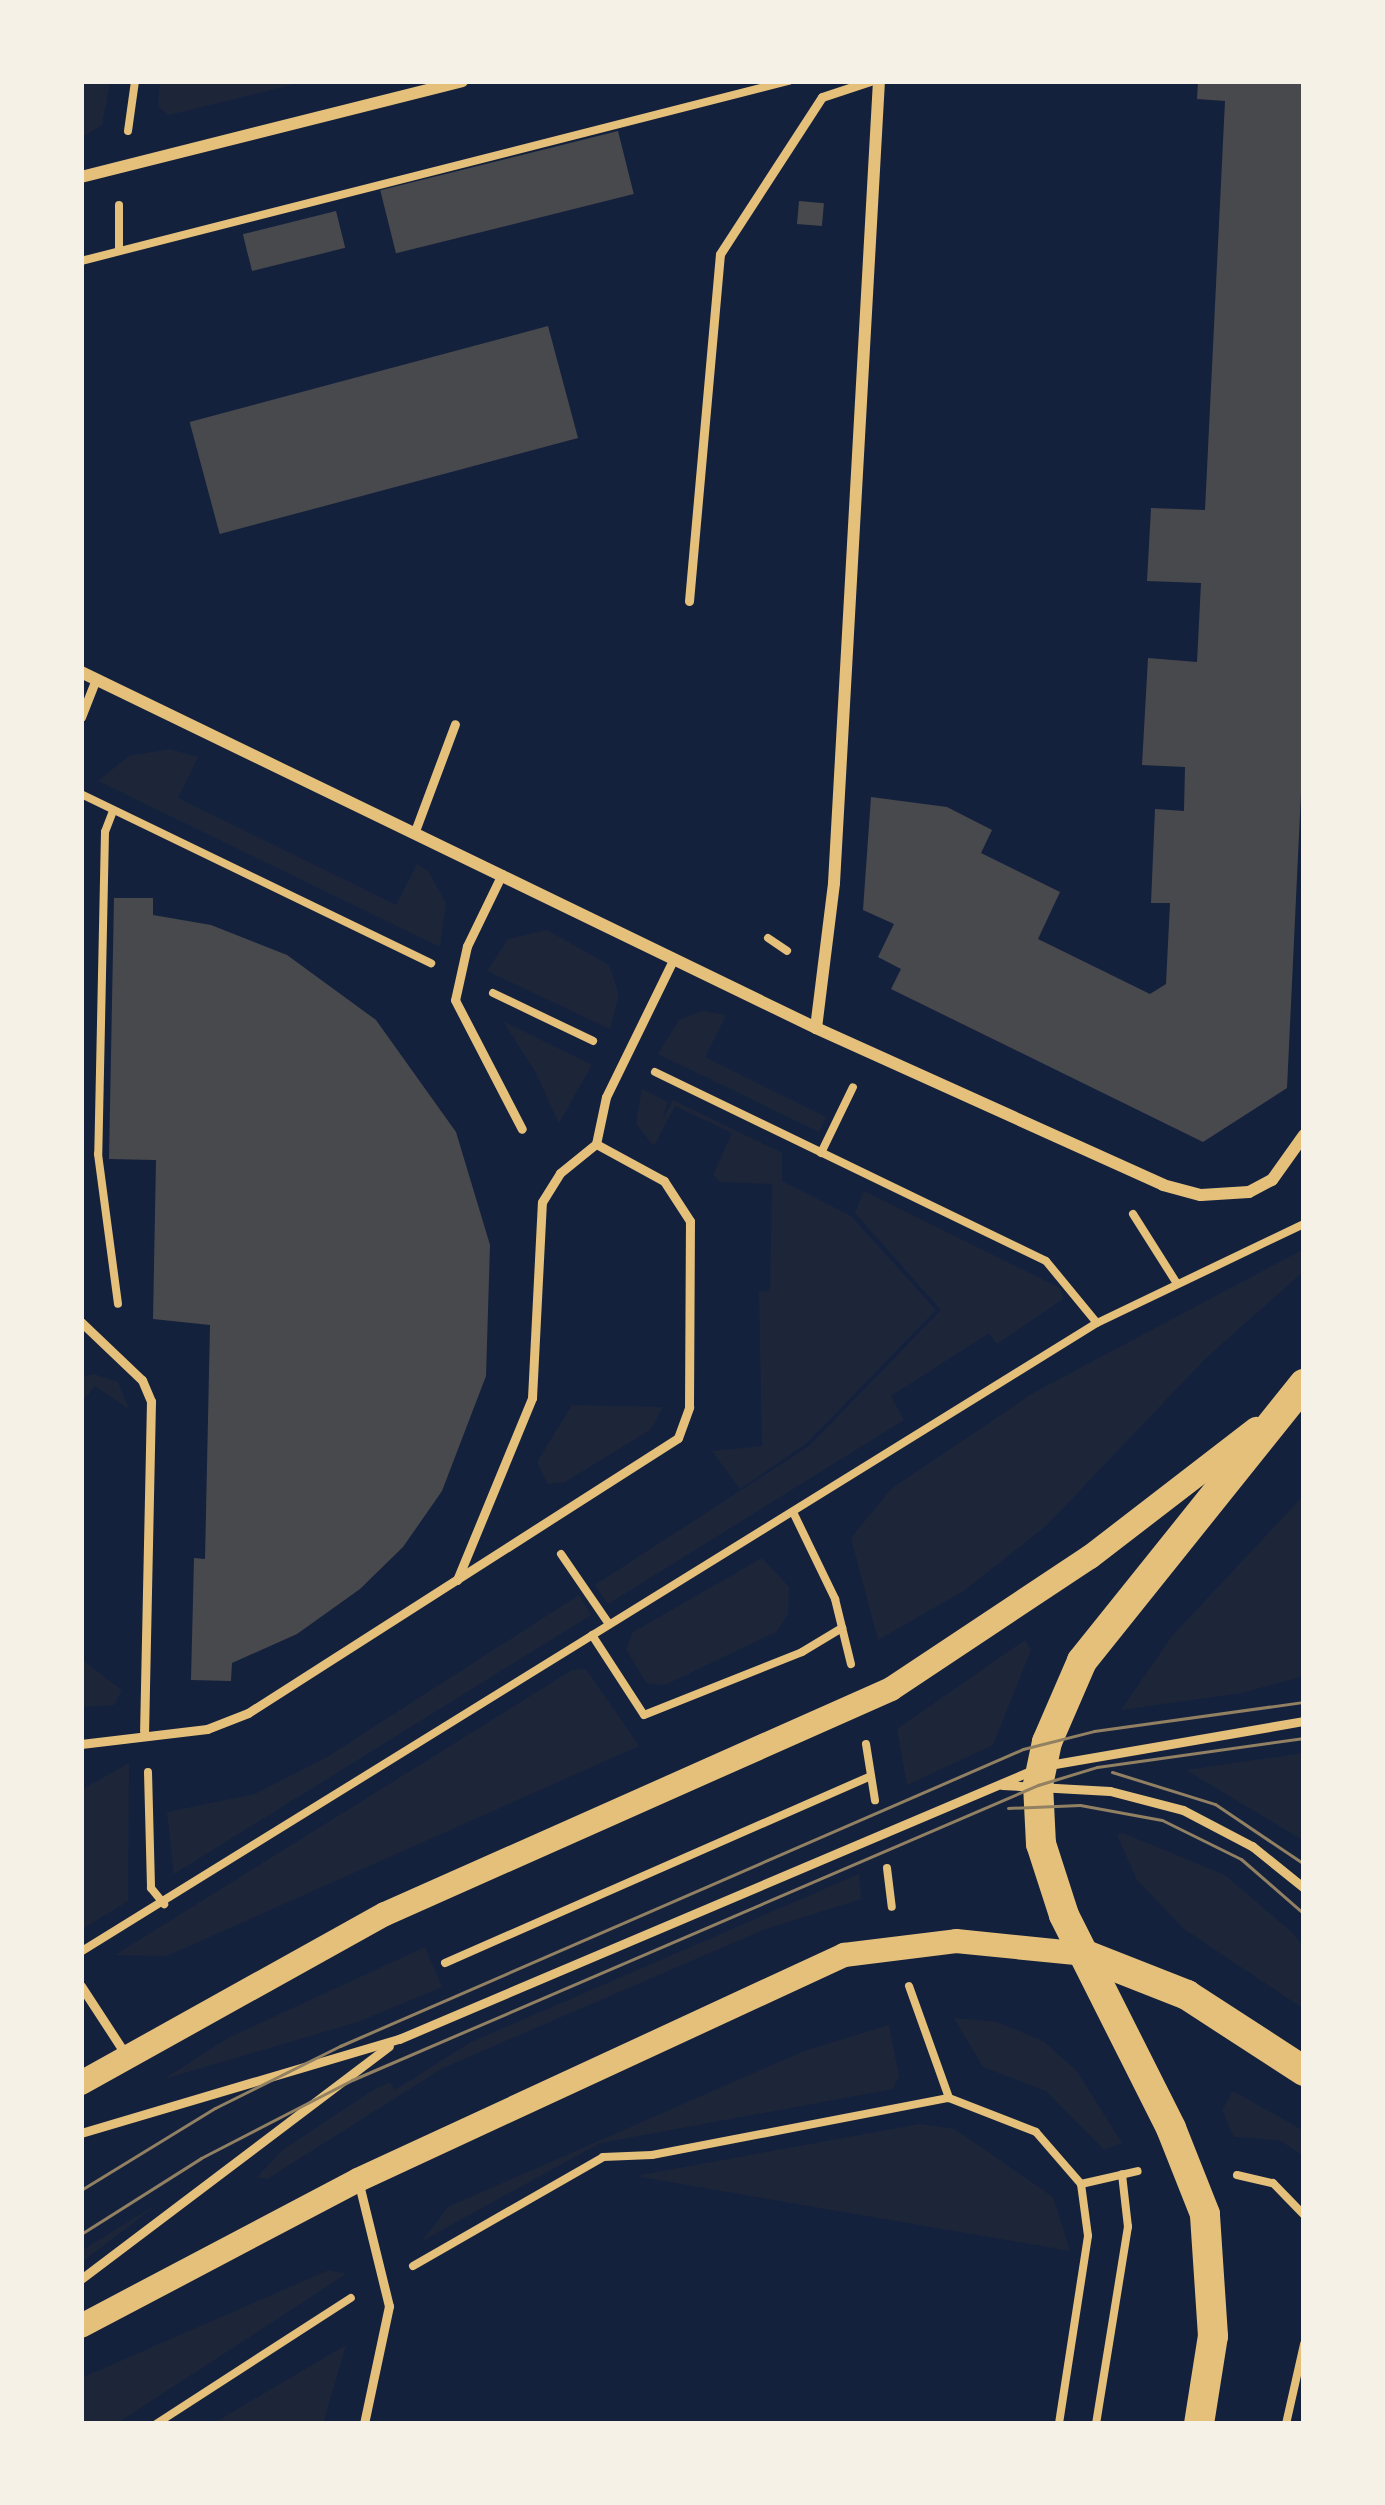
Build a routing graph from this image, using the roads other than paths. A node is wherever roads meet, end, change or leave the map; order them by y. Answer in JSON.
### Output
{"nodes":[{"id":1,"x":462,"y":81,"type":"edge"},
{"id":2,"x":870,"y":81,"type":"edge"},
{"id":3,"x":879,"y":81,"type":"edge"},
{"id":4,"x":81,"y":177,"type":"edge"},
{"id":5,"x":689,"y":601,"type":"dead end"},
{"id":6,"x":81,"y":672,"type":"edge"},
{"id":7,"x":96,"y":679,"type":"junction"},
{"id":8,"x":81,"y":717,"type":"edge"},
{"id":9,"x":455,"y":724,"type":"dead end"},
{"id":10,"x":415,"y":831,"type":"junction"},
{"id":11,"x":502,"y":874,"type":"junction"},
{"id":12,"x":673,"y":960,"type":"junction"},
{"id":13,"x":816,"y":1028,"type":"junction"},
{"id":14,"x":522,"y":1129,"type":"dead end"},
{"id":15,"x":1304,"y":1135,"type":"edge"},
{"id":16,"x":596,"y":1144,"type":"junction"},
{"id":17,"x":81,"y":1322,"type":"edge"},
{"id":18,"x":1304,"y":1384,"type":"edge"},
{"id":19,"x":1272,"y":1416,"type":"junction"},
{"id":20,"x":455,"y":1583,"type":"junction"},
{"id":21,"x":1304,"y":1721,"type":"edge"},
{"id":22,"x":144,"y":1731,"type":"junction"},
{"id":23,"x":81,"y":1744,"type":"edge"},
{"id":24,"x":1040,"y":1776,"type":"junction"},
{"id":25,"x":990,"y":1785,"type":"junction"},
{"id":26,"x":1304,"y":1888,"type":"edge"},
{"id":27,"x":1083,"y":1954,"type":"junction"},
{"id":28,"x":81,"y":1987,"type":"edge"},
{"id":29,"x":399,"y":2039,"type":"junction"},
{"id":30,"x":126,"y":2056,"type":"junction"},
{"id":31,"x":1304,"y":2071,"type":"edge"},
{"id":32,"x":81,"y":2084,"type":"edge"},
{"id":33,"x":81,"y":2133,"type":"edge"},
{"id":34,"x":358,"y":2180,"type":"junction"},
{"id":35,"x":81,"y":2278,"type":"edge"},
{"id":36,"x":81,"y":2326,"type":"edge"},
{"id":37,"x":364,"y":2424,"type":"edge"},
{"id":38,"x":1199,"y":2424,"type":"edge"}],
"edges":[{"from":1,"to":4,"type":"street"},
{"from":2,"to":5,"type":"lane"},
{"from":3,"to":13,"type":"street"},
{"from":6,"to":7,"type":"street"},
{"from":7,"to":8,"type":"lane"},
{"from":7,"to":10,"type":"street"},
{"from":9,"to":10,"type":"lane"},
{"from":10,"to":11,"type":"street"},
{"from":11,"to":12,"type":"street"},
{"from":11,"to":14,"type":"lane"},
{"from":12,"to":13,"type":"street"},
{"from":12,"to":16,"type":"lane"},
{"from":13,"to":15,"type":"street"},
{"from":16,"to":20,"type":"lane"},
{"from":16,"to":20,"type":"lane"},
{"from":17,"to":22,"type":"lane"},
{"from":18,"to":19,"type":"main road"},
{"from":19,"to":24,"type":"main road"},
{"from":19,"to":30,"type":"main road"},
{"from":20,"to":22,"type":"lane"},
{"from":21,"to":24,"type":"lane"},
{"from":22,"to":23,"type":"lane"},
{"from":24,"to":25,"type":"lane"},
{"from":24,"to":25,"type":"lane"},
{"from":24,"to":26,"type":"lane"},
{"from":24,"to":27,"type":"main road"},
{"from":25,"to":29,"type":"lane"},
{"from":27,"to":31,"type":"main road"},
{"from":27,"to":34,"type":"main road"},
{"from":27,"to":38,"type":"main road"},
{"from":28,"to":30,"type":"lane"},
{"from":29,"to":33,"type":"lane"},
{"from":29,"to":35,"type":"lane"},
{"from":30,"to":32,"type":"main road"},
{"from":34,"to":36,"type":"main road"},
{"from":34,"to":37,"type":"lane"}]}
